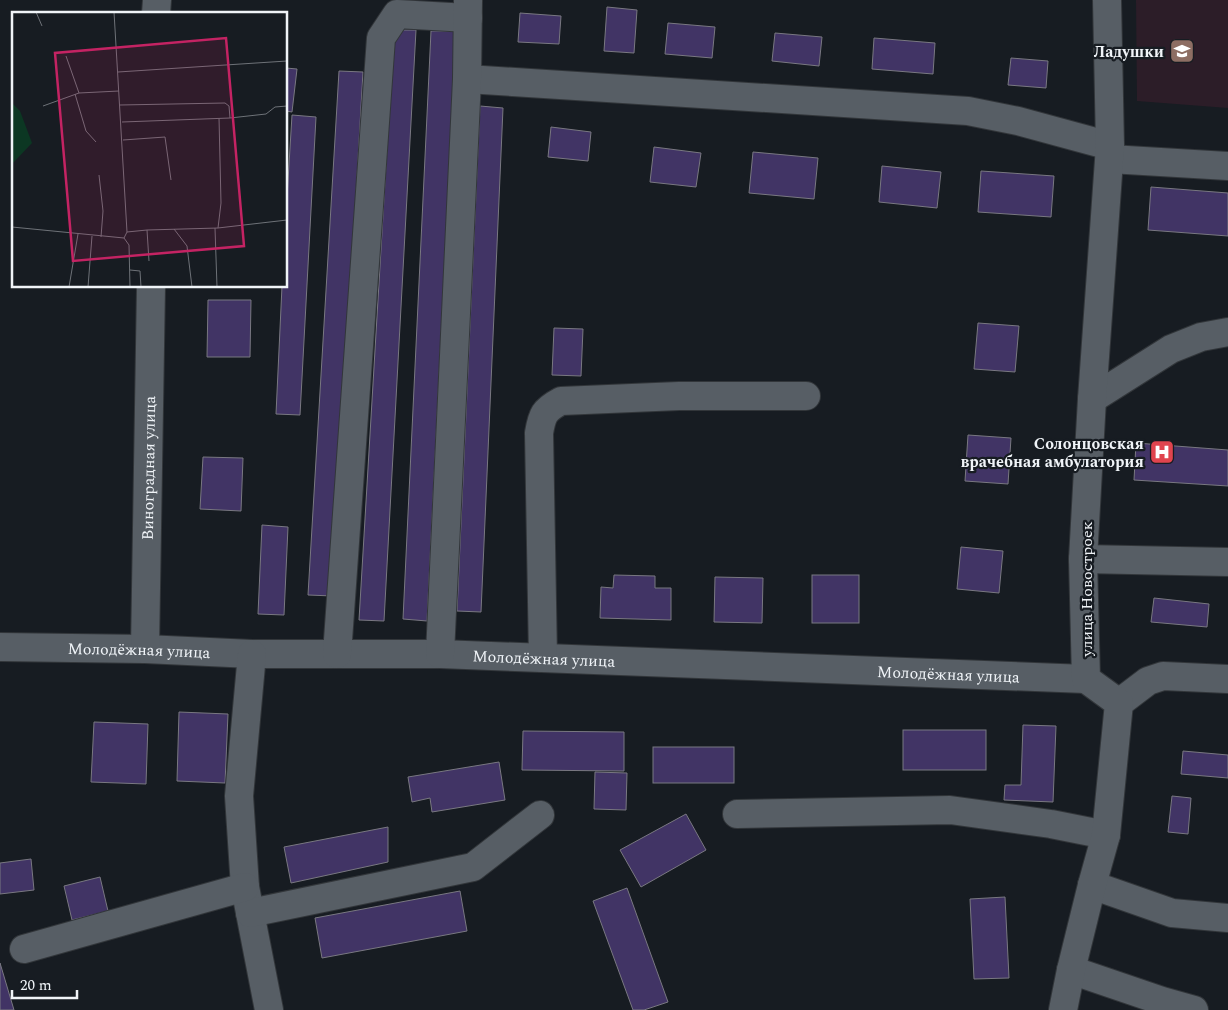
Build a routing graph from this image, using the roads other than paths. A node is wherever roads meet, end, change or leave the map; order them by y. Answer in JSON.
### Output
{"nodes":[{"id":1,"x":1107,"y":0,"type":"edge"},
{"id":2,"x":468,"y":9,"type":"edge"},
{"id":3,"x":467,"y":78,"type":"junction"},
{"id":4,"x":1110,"y":152,"type":"junction"},
{"id":5,"x":1228,"y":166,"type":"edge"},
{"id":6,"x":151,"y":288,"type":"edge"},
{"id":7,"x":1228,"y":332,"type":"edge"},
{"id":8,"x":806,"y":396,"type":"dead end"},
{"id":9,"x":1092,"y":399,"type":"junction"},
{"id":10,"x":1083,"y":559,"type":"junction"},
{"id":11,"x":1228,"y":562,"type":"edge"},
{"id":12,"x":0,"y":647,"type":"edge"},
{"id":13,"x":145,"y":649,"type":"junction"},
{"id":14,"x":252,"y":654,"type":"junction"},
{"id":15,"x":336,"y":654,"type":"junction"},
{"id":16,"x":440,"y":654,"type":"junction"},
{"id":17,"x":543,"y":658,"type":"junction"},
{"id":18,"x":1228,"y":679,"type":"edge"},
{"id":19,"x":1086,"y":680,"type":"junction"},
{"id":20,"x":1119,"y":703,"type":"junction"},
{"id":21,"x":737,"y":814,"type":"dead end"},
{"id":22,"x":540,"y":815,"type":"dead end"},
{"id":23,"x":1106,"y":834,"type":"junction"},
{"id":24,"x":1092,"y":885,"type":"junction"},
{"id":25,"x":247,"y":900,"type":"junction"},
{"id":26,"x":1228,"y":918,"type":"edge"},
{"id":27,"x":24,"y":949,"type":"dead end"},
{"id":28,"x":1071,"y":970,"type":"junction"},
{"id":29,"x":269,"y":1010,"type":"edge"},
{"id":30,"x":1063,"y":1010,"type":"edge"},
{"id":31,"x":1194,"y":1010,"type":"edge"}],
"edges":[{"from":1,"to":4,"type":"street","name":"улица Новостроек"},
{"from":2,"to":3,"type":"street"},
{"from":2,"to":15,"type":"street"},
{"from":3,"to":4,"type":"street"},
{"from":3,"to":16,"type":"street"},
{"from":4,"to":5,"type":"street"},
{"from":4,"to":9,"type":"street","name":"улица Новостроек"},
{"from":6,"to":13,"type":"street","name":"Виноградная улица"},
{"from":7,"to":9,"type":"street"},
{"from":8,"to":17,"type":"street"},
{"from":9,"to":10,"type":"street","name":"улица Новостроек"},
{"from":10,"to":11,"type":"street"},
{"from":10,"to":19,"type":"street","name":"улица Новостроек"},
{"from":12,"to":13,"type":"street","name":"Молодёжная улица"},
{"from":13,"to":14,"type":"street","name":"Молодёжная улица"},
{"from":14,"to":15,"type":"street","name":"Молодёжная улица"},
{"from":14,"to":25,"type":"street"},
{"from":15,"to":16,"type":"street","name":"Молодёжная улица"},
{"from":16,"to":17,"type":"street","name":"Молодёжная улица"},
{"from":17,"to":19,"type":"street","name":"Молодёжная улица"},
{"from":18,"to":20,"type":"street"},
{"from":19,"to":20,"type":"street","name":"улица Новостроек"},
{"from":20,"to":23,"type":"street"},
{"from":21,"to":23,"type":"street"},
{"from":22,"to":25,"type":"street"},
{"from":23,"to":24,"type":"street"},
{"from":24,"to":26,"type":"street"},
{"from":24,"to":28,"type":"street"},
{"from":25,"to":27,"type":"street"},
{"from":25,"to":29,"type":"street"},
{"from":28,"to":30,"type":"street"},
{"from":28,"to":31,"type":"street"}]}
